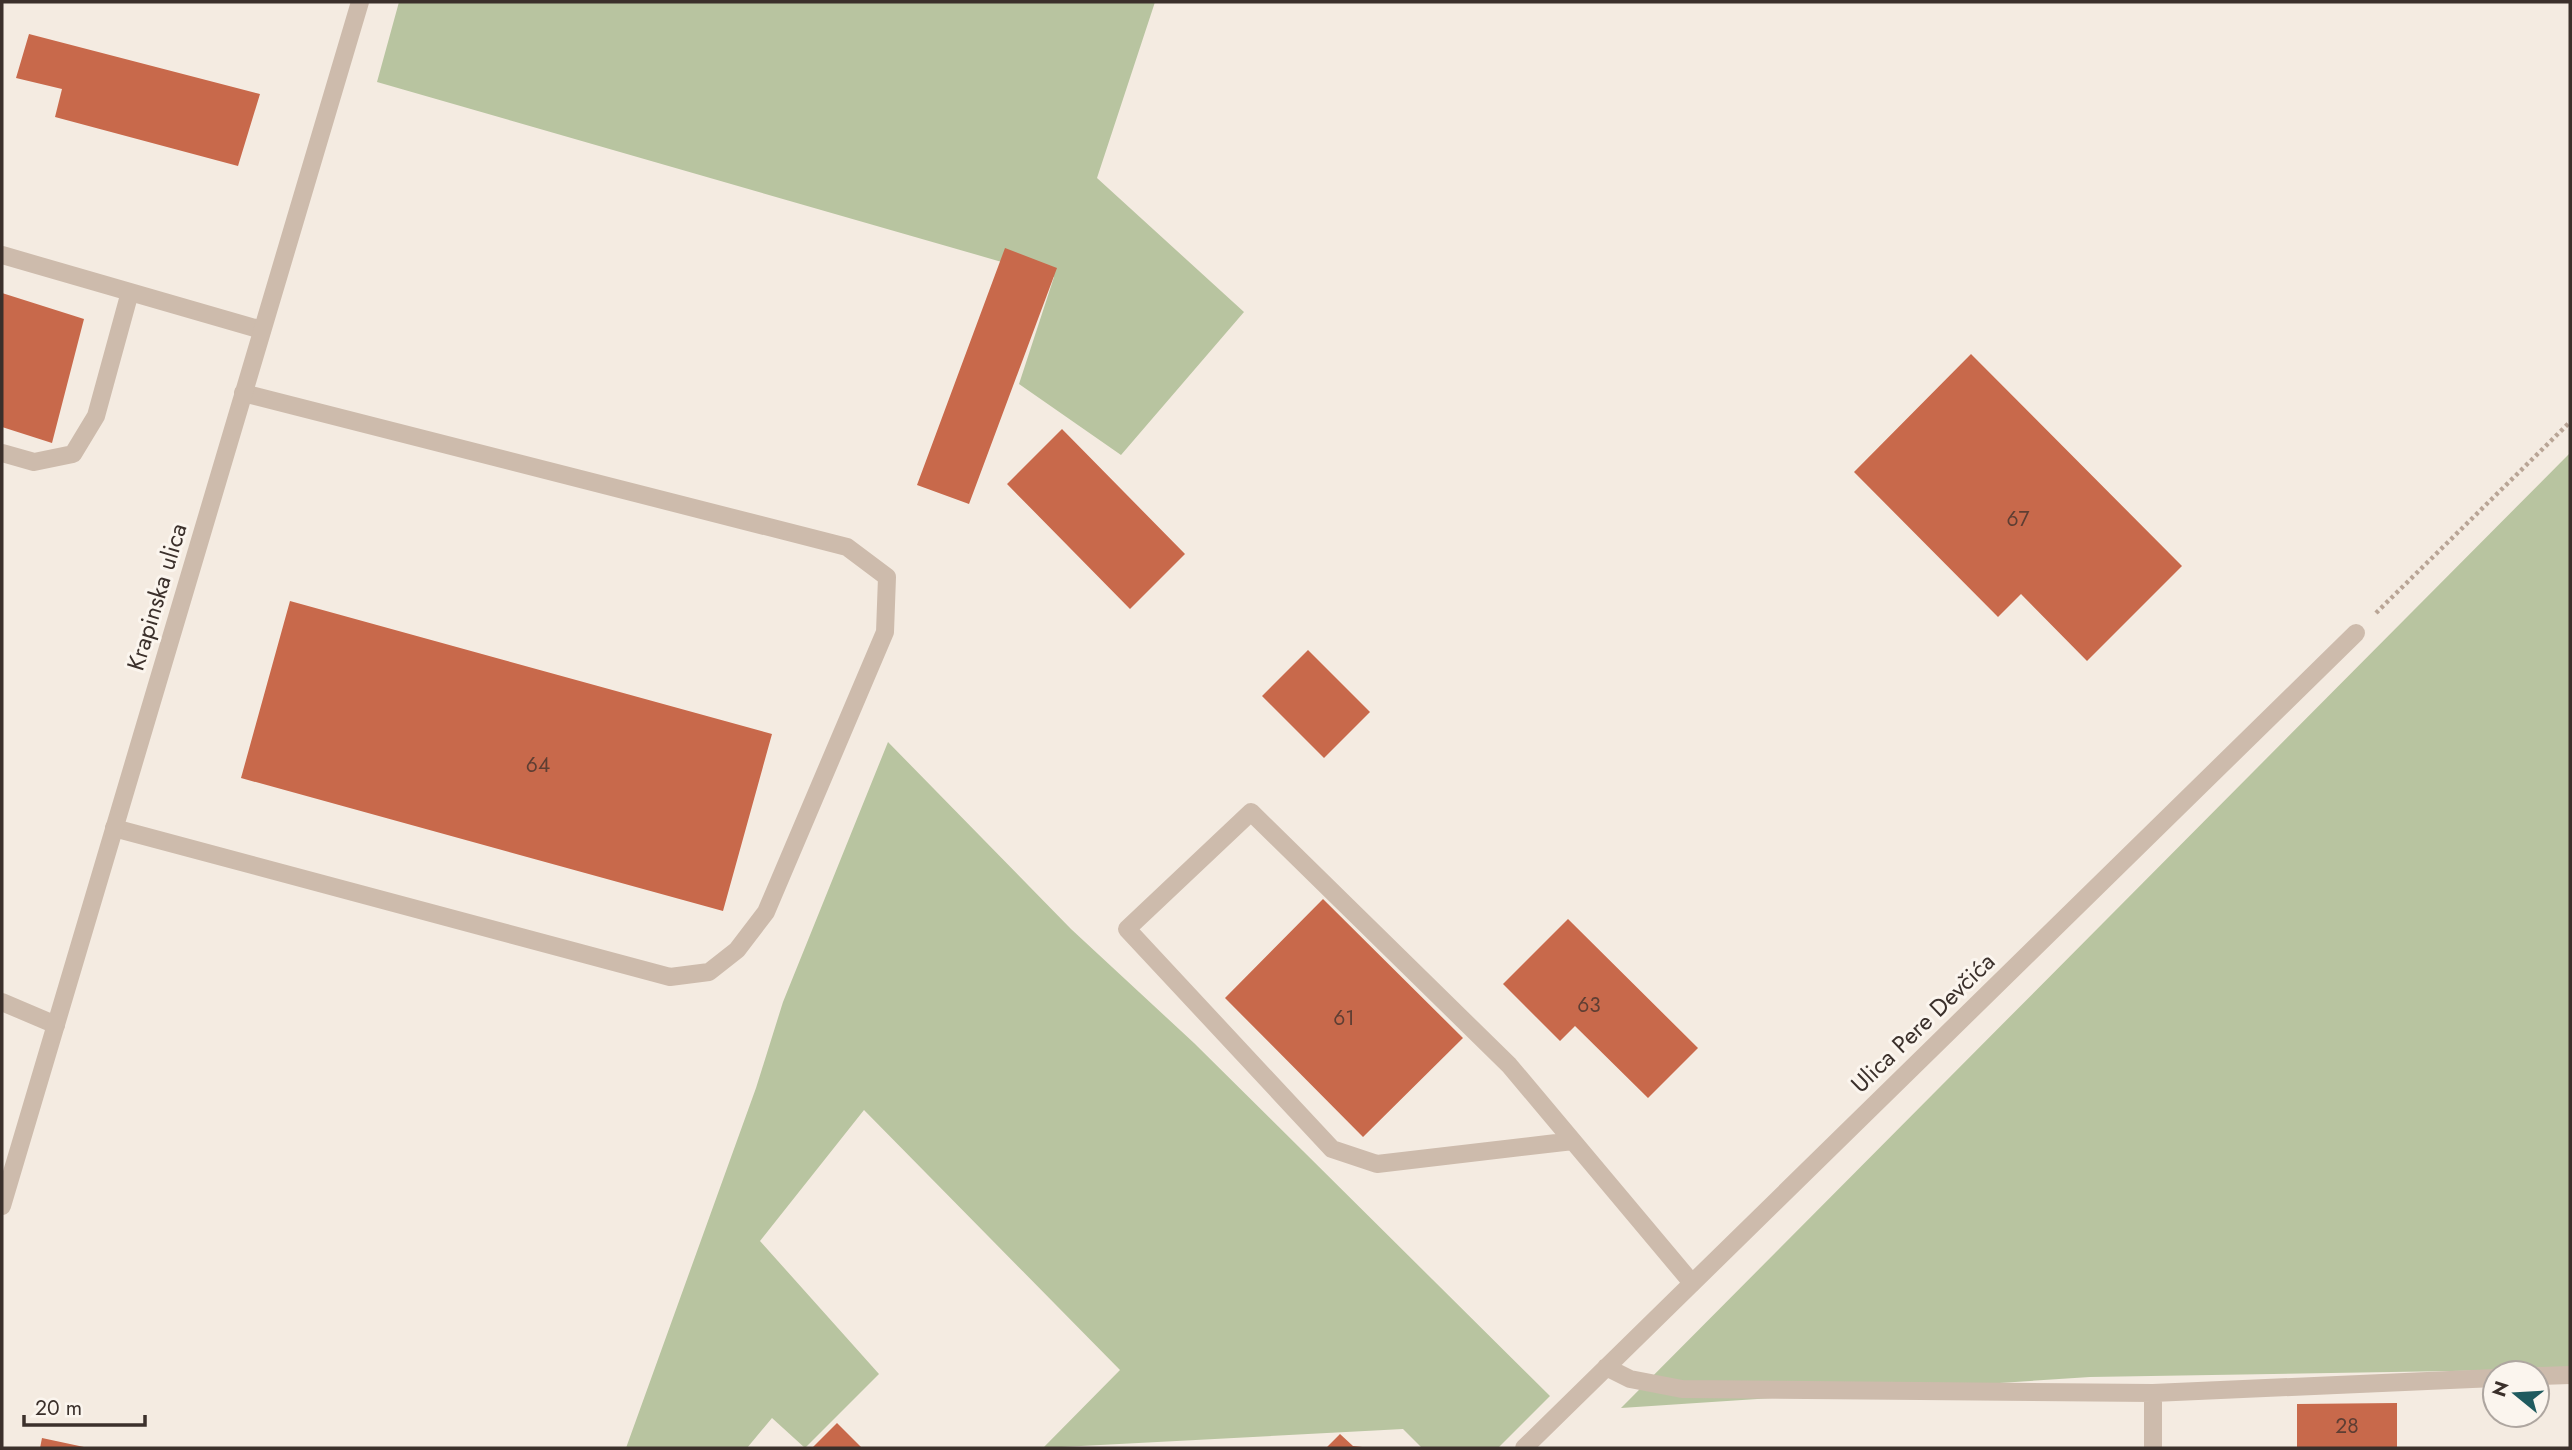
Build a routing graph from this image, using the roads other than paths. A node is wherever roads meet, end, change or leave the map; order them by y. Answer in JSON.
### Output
{"nodes":[{"id":1,"x":360,"y":2,"type":"edge"},
{"id":2,"x":2,"y":255,"type":"edge"},
{"id":3,"x":130,"y":292,"type":"junction"},
{"id":4,"x":262,"y":330,"type":"junction"},
{"id":5,"x":243,"y":393,"type":"junction"},
{"id":6,"x":2,"y":453,"type":"edge"},
{"id":7,"x":2356,"y":633,"type":"road end"},
{"id":8,"x":114,"y":828,"type":"junction"},
{"id":9,"x":2,"y":1002,"type":"edge"},
{"id":10,"x":56,"y":1025,"type":"junction"},
{"id":11,"x":1573,"y":1141,"type":"junction"},
{"id":12,"x":2,"y":1206,"type":"edge"},
{"id":13,"x":1692,"y":1283,"type":"junction"},
{"id":14,"x":1606,"y":1367,"type":"junction"},
{"id":15,"x":2570,"y":1375,"type":"edge"},
{"id":16,"x":2551,"y":1376,"type":"edge"},
{"id":17,"x":2481,"y":1379,"type":"edge"},
{"id":18,"x":2153,"y":1393,"type":"junction"},
{"id":19,"x":1524,"y":1448,"type":"edge"},
{"id":20,"x":2153,"y":1448,"type":"edge"}],
"edges":[{"from":1,"to":4,"type":"street","name":"Krapinska ulica"},
{"from":2,"to":3,"type":"street"},
{"from":3,"to":4,"type":"street"},
{"from":3,"to":6,"type":"street"},
{"from":4,"to":5,"type":"street","name":"Krapinska ulica"},
{"from":5,"to":8,"type":"street","name":"Krapinska ulica"},
{"from":5,"to":8,"type":"street"},
{"from":7,"to":13,"type":"street","name":"Ulica Pere Devčića"},
{"from":8,"to":10,"type":"street","name":"Krapinska ulica"},
{"from":9,"to":10,"type":"street"},
{"from":10,"to":12,"type":"street","name":"Krapinska ulica"},
{"from":11,"to":11,"type":"street"},
{"from":11,"to":13,"type":"street"},
{"from":13,"to":14,"type":"street","name":"Ulica Pere Devčića"},
{"from":14,"to":18,"type":"street"},
{"from":14,"to":19,"type":"street","name":"Ulica Pere Devčića"},
{"from":15,"to":16,"type":"street"},
{"from":17,"to":18,"type":"street"},
{"from":18,"to":20,"type":"street"}]}
